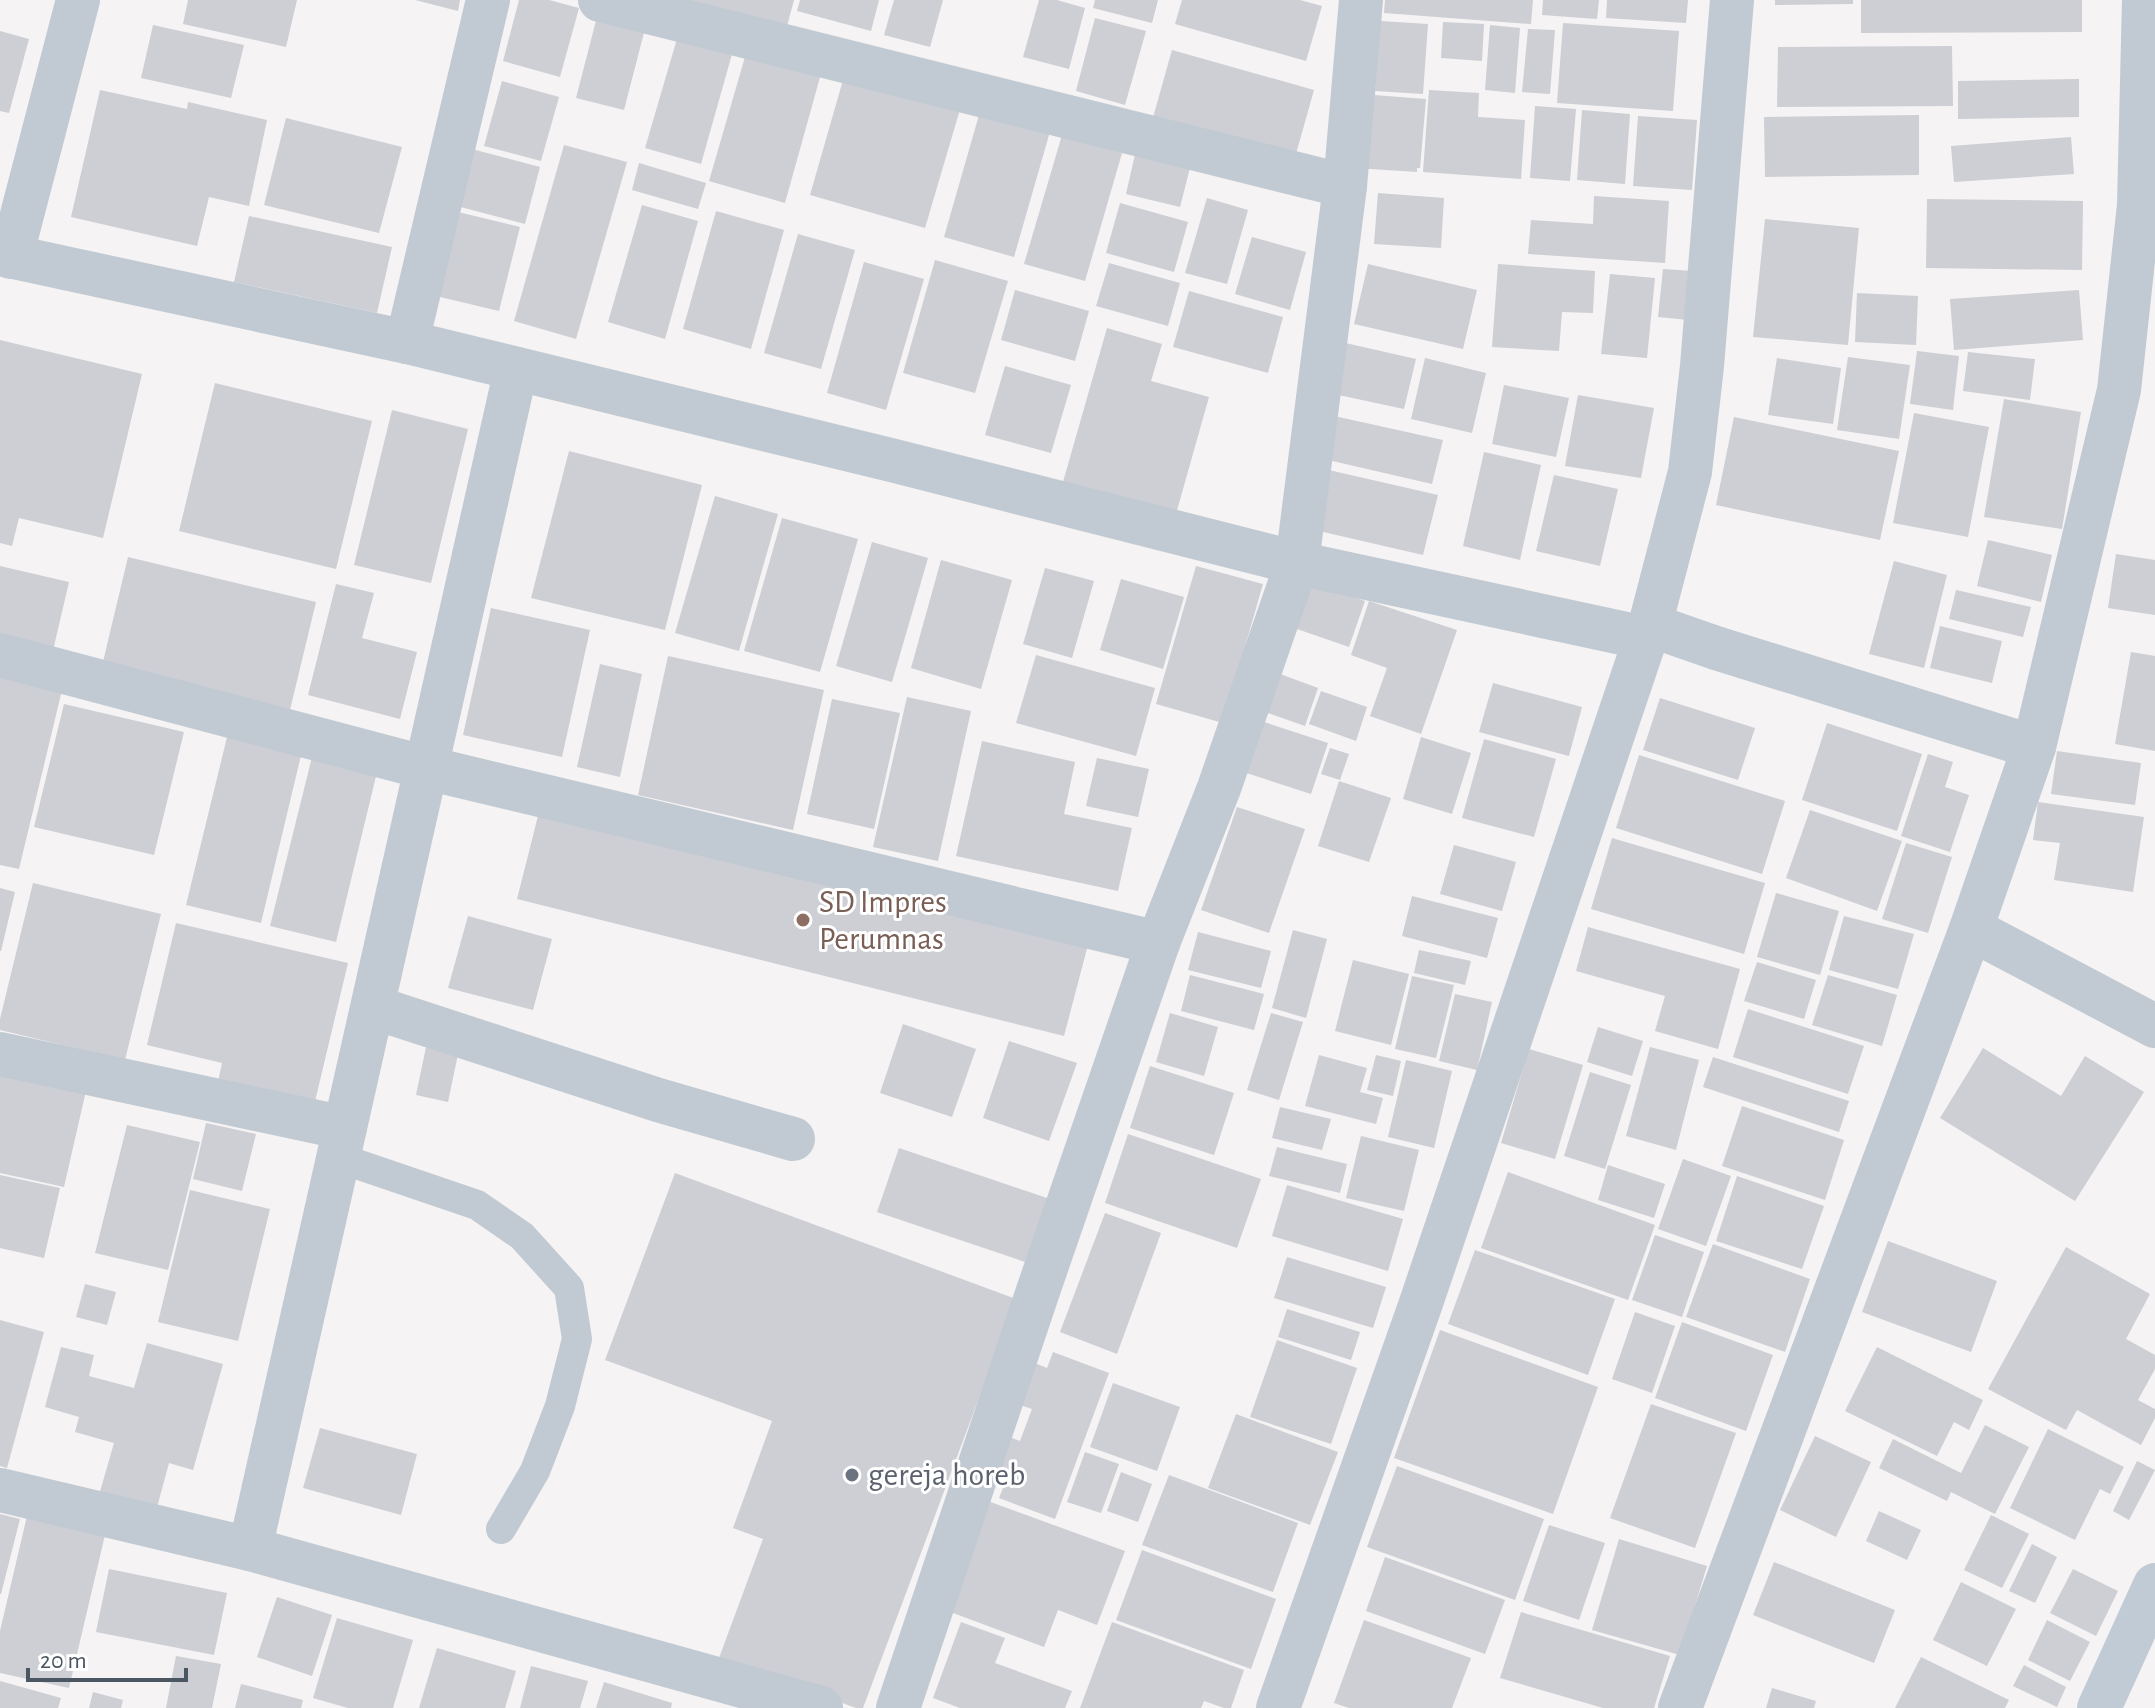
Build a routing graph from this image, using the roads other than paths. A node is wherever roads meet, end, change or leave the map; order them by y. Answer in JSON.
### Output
{"nodes":[{"id":1,"x":78,"y":0,"type":"edge"},
{"id":2,"x":488,"y":0,"type":"edge"},
{"id":3,"x":600,"y":0,"type":"edge"},
{"id":4,"x":1361,"y":0,"type":"edge"},
{"id":5,"x":1732,"y":0,"type":"edge"},
{"id":6,"x":2144,"y":0,"type":"edge"},
{"id":7,"x":1345,"y":186,"type":"junction"},
{"id":8,"x":6,"y":256,"type":"edge"},
{"id":9,"x":407,"y":342,"type":"junction"},
{"id":10,"x":516,"y":369,"type":"junction"},
{"id":11,"x":1297,"y":563,"type":"junction"},
{"id":12,"x":1648,"y":631,"type":"junction"},
{"id":13,"x":0,"y":655,"type":"edge"},
{"id":14,"x":2034,"y":747,"type":"junction"},
{"id":15,"x":427,"y":768,"type":"junction"},
{"id":16,"x":1971,"y":929,"type":"junction"},
{"id":17,"x":1158,"y":943,"type":"junction"},
{"id":18,"x":373,"y":1007,"type":"junction"},
{"id":19,"x":2155,"y":1026,"type":"edge"},
{"id":20,"x":0,"y":1054,"type":"edge"},
{"id":21,"x":793,"y":1139,"type":"dead end"},
{"id":22,"x":342,"y":1143,"type":"junction"},
{"id":23,"x":0,"y":1490,"type":"edge"},
{"id":24,"x":501,"y":1529,"type":"dead end"},
{"id":25,"x":250,"y":1549,"type":"junction"},
{"id":26,"x":2155,"y":1585,"type":"edge"},
{"id":27,"x":821,"y":1708,"type":"edge"},
{"id":28,"x":898,"y":1708,"type":"edge"},
{"id":29,"x":1278,"y":1708,"type":"edge"},
{"id":30,"x":1680,"y":1708,"type":"edge"},
{"id":31,"x":2099,"y":1708,"type":"edge"}],
"edges":[{"from":1,"to":8,"type":"street"},
{"from":2,"to":9,"type":"street"},
{"from":3,"to":7,"type":"street"},
{"from":4,"to":7,"type":"street"},
{"from":5,"to":12,"type":"street"},
{"from":6,"to":14,"type":"street"},
{"from":7,"to":11,"type":"street"},
{"from":8,"to":9,"type":"street"},
{"from":9,"to":10,"type":"street"},
{"from":10,"to":11,"type":"street"},
{"from":10,"to":15,"type":"street"},
{"from":11,"to":12,"type":"street"},
{"from":11,"to":17,"type":"street"},
{"from":12,"to":14,"type":"street"},
{"from":12,"to":29,"type":"street"},
{"from":13,"to":15,"type":"street"},
{"from":14,"to":16,"type":"street"},
{"from":15,"to":17,"type":"street"},
{"from":15,"to":18,"type":"street"},
{"from":16,"to":19,"type":"street"},
{"from":16,"to":30,"type":"street"},
{"from":17,"to":28,"type":"street"},
{"from":18,"to":21,"type":"street"},
{"from":18,"to":22,"type":"street"},
{"from":20,"to":22,"type":"street"},
{"from":22,"to":24,"type":"lane"},
{"from":22,"to":25,"type":"street"},
{"from":23,"to":25,"type":"street"},
{"from":25,"to":27,"type":"street"},
{"from":26,"to":31,"type":"street"}]}
